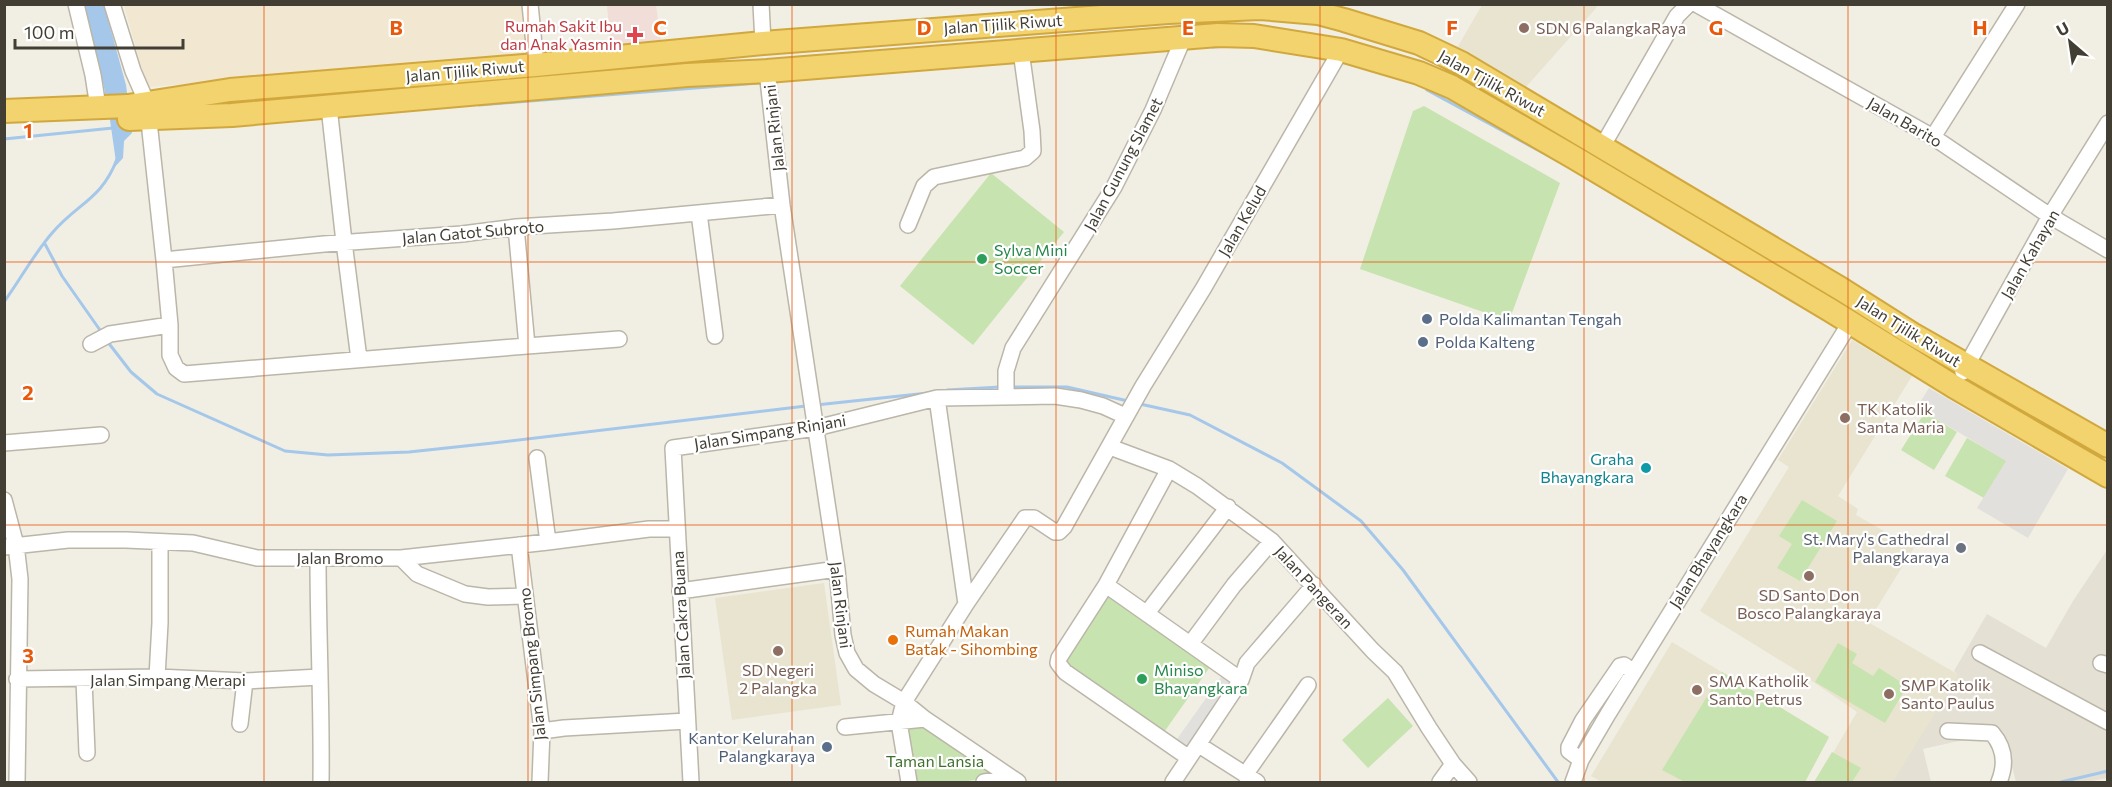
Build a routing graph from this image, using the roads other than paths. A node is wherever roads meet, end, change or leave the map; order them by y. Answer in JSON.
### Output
{"nodes":[{"id":1,"x":76,"y":4,"type":"edge"},
{"id":2,"x":112,"y":4,"type":"edge"},
{"id":3,"x":530,"y":4,"type":"edge"},
{"id":4,"x":761,"y":4,"type":"edge"},
{"id":5,"x":1689,"y":4,"type":"edge"},
{"id":6,"x":1696,"y":4,"type":"edge"},
{"id":7,"x":2017,"y":4,"type":"edge"},
{"id":8,"x":1260,"y":6,"type":"edge"},
{"id":9,"x":1325,"y":8,"type":"edge"},
{"id":10,"x":1076,"y":12,"type":"edge"},
{"id":11,"x":950,"y":28,"type":"junction"},
{"id":12,"x":1386,"y":32,"type":"junction"},
{"id":13,"x":1183,"y":39,"type":"junction"},
{"id":14,"x":763,"y":43,"type":"junction"},
{"id":15,"x":1305,"y":43,"type":"junction"},
{"id":16,"x":1341,"y":50,"type":"junction"},
{"id":17,"x":1022,"y":51,"type":"junction"},
{"id":18,"x":953,"y":56,"type":"junction"},
{"id":19,"x":1379,"y":59,"type":"junction"},
{"id":20,"x":536,"y":65,"type":"junction"},
{"id":21,"x":767,"y":71,"type":"junction"},
{"id":22,"x":329,"y":107,"type":"junction"},
{"id":23,"x":4,"y":111,"type":"edge"},
{"id":24,"x":124,"y":111,"type":"junction"},
{"id":25,"x":2108,"y":123,"type":"edge"},
{"id":26,"x":4,"y":126,"type":"edge"},
{"id":27,"x":1933,"y":137,"type":"junction"},
{"id":28,"x":1602,"y":147,"type":"junction"},
{"id":29,"x":782,"y":205,"type":"junction"},
{"id":30,"x":699,"y":213,"type":"junction"},
{"id":31,"x":2050,"y":216,"type":"junction"},
{"id":32,"x":908,"y":225,"type":"dead end"},
{"id":33,"x":516,"y":227,"type":"junction"},
{"id":34,"x":344,"y":242,"type":"junction"},
{"id":35,"x":2108,"y":250,"type":"edge"},
{"id":36,"x":164,"y":260,"type":"junction"},
{"id":37,"x":1841,"y":290,"type":"junction"},
{"id":38,"x":1830,"y":310,"type":"junction"},
{"id":39,"x":1850,"y":323,"type":"junction"},
{"id":40,"x":170,"y":325,"type":"junction"},
{"id":41,"x":715,"y":336,"type":"dead end"},
{"id":42,"x":101,"y":339,"type":"dead end"},
{"id":43,"x":619,"y":339,"type":"dead end"},
{"id":44,"x":527,"y":346,"type":"junction"},
{"id":45,"x":359,"y":359,"type":"junction"},
{"id":46,"x":1966,"y":366,"type":"junction"},
{"id":47,"x":1953,"y":386,"type":"junction"},
{"id":48,"x":1006,"y":388,"type":"junction"},
{"id":49,"x":937,"y":398,"type":"junction"},
{"id":50,"x":1129,"y":411,"type":"junction"},
{"id":51,"x":813,"y":413,"type":"junction"},
{"id":52,"x":101,"y":435,"type":"dead end"},
{"id":53,"x":4,"y":443,"type":"edge"},
{"id":54,"x":2108,"y":446,"type":"edge"},
{"id":55,"x":1110,"y":447,"type":"junction"},
{"id":56,"x":673,"y":448,"type":"joint"},
{"id":57,"x":537,"y":458,"type":"dead end"},
{"id":58,"x":1169,"y":469,"type":"junction"},
{"id":59,"x":2108,"y":476,"type":"edge"},
{"id":60,"x":4,"y":500,"type":"edge"},
{"id":61,"x":1228,"y":507,"type":"junction"},
{"id":62,"x":677,"y":529,"type":"junction"},
{"id":63,"x":1272,"y":541,"type":"junction"},
{"id":64,"x":160,"y":542,"type":"junction"},
{"id":65,"x":548,"y":542,"type":"junction"},
{"id":66,"x":519,"y":545,"type":"junction"},
{"id":67,"x":10,"y":546,"type":"edge"},
{"id":68,"x":318,"y":558,"type":"junction"},
{"id":69,"x":401,"y":558,"type":"junction"},
{"id":70,"x":837,"y":569,"type":"junction"},
{"id":71,"x":1106,"y":585,"type":"junction"},
{"id":72,"x":1314,"y":585,"type":"junction"},
{"id":73,"x":680,"y":591,"type":"junction"},
{"id":74,"x":524,"y":596,"type":"junction"},
{"id":75,"x":966,"y":604,"type":"junction"},
{"id":76,"x":1147,"y":613,"type":"junction"},
{"id":77,"x":1191,"y":643,"type":"junction"},
{"id":78,"x":1980,"y":653,"type":"dead end"},
{"id":79,"x":157,"y":677,"type":"junction"},
{"id":80,"x":320,"y":677,"type":"junction"},
{"id":81,"x":17,"y":679,"type":"junction"},
{"id":82,"x":84,"y":680,"type":"junction"},
{"id":83,"x":1241,"y":680,"type":"junction"},
{"id":84,"x":244,"y":681,"type":"junction"},
{"id":85,"x":1308,"y":685,"type":"dead end"},
{"id":86,"x":904,"y":702,"type":"junction"},
{"id":87,"x":2106,"y":717,"type":"edge"},
{"id":88,"x":925,"y":719,"type":"junction"},
{"id":89,"x":687,"y":721,"type":"junction"},
{"id":90,"x":899,"y":722,"type":"junction"},
{"id":91,"x":240,"y":724,"type":"dead end"},
{"id":92,"x":845,"y":727,"type":"dead end"},
{"id":93,"x":542,"y":731,"type":"junction"},
{"id":94,"x":1948,"y":731,"type":"dead end"},
{"id":95,"x":1194,"y":752,"type":"junction"},
{"id":96,"x":87,"y":753,"type":"dead end"},
{"id":97,"x":1453,"y":764,"type":"junction"},
{"id":98,"x":1251,"y":779,"type":"edge"},
{"id":99,"x":1014,"y":780,"type":"edge"},
{"id":100,"x":13,"y":781,"type":"edge"},
{"id":101,"x":321,"y":783,"type":"edge"},
{"id":102,"x":540,"y":783,"type":"edge"},
{"id":103,"x":691,"y":783,"type":"edge"},
{"id":104,"x":909,"y":783,"type":"edge"},
{"id":105,"x":984,"y":783,"type":"edge"},
{"id":106,"x":1173,"y":783,"type":"edge"},
{"id":107,"x":1440,"y":783,"type":"edge"},
{"id":108,"x":1469,"y":783,"type":"edge"},
{"id":109,"x":1573,"y":783,"type":"edge"},
{"id":110,"x":1999,"y":783,"type":"edge"}],
"edges":[{"from":1,"to":24,"type":"street"},
{"from":2,"to":24,"type":"street"},
{"from":3,"to":20,"type":"street"},
{"from":4,"to":14,"type":"street"},
{"from":5,"to":28,"type":"street"},
{"from":6,"to":27,"type":"street","name":"Jalan Barito"},
{"from":7,"to":27,"type":"street"},
{"from":8,"to":9,"type":"highway","name":"Jalan Tjilik Riwut"},
{"from":8,"to":10,"type":"highway","name":"Jalan Tjilik Riwut"},
{"from":9,"to":12,"type":"highway","name":"Jalan Tjilik Riwut"},
{"from":9,"to":15,"type":"highway"},
{"from":10,"to":11,"type":"highway","name":"Jalan Tjilik Riwut"},
{"from":11,"to":14,"type":"highway","name":"Jalan Tjilik Riwut"},
{"from":11,"to":18,"type":"highway"},
{"from":12,"to":19,"type":"highway"},
{"from":12,"to":28,"type":"highway","name":"Jalan Tjilik Riwut"},
{"from":13,"to":15,"type":"highway","name":"Jalan Tjilik Riwut"},
{"from":13,"to":17,"type":"highway","name":"Jalan Tjilik Riwut"},
{"from":13,"to":48,"type":"street","name":"Jalan Gunung Slamet"},
{"from":14,"to":20,"type":"highway","name":"Jalan Tjilik Riwut"},
{"from":15,"to":16,"type":"highway","name":"Jalan Tjilik Riwut"},
{"from":16,"to":19,"type":"highway","name":"Jalan Tjilik Riwut"},
{"from":16,"to":50,"type":"street","name":"Jalan Kelud"},
{"from":17,"to":18,"type":"highway","name":"Jalan Tjilik Riwut"},
{"from":17,"to":32,"type":"street"},
{"from":18,"to":21,"type":"highway","name":"Jalan Tjilik Riwut"},
{"from":19,"to":38,"type":"highway","name":"Jalan Tjilik Riwut"},
{"from":20,"to":24,"type":"highway","name":"Jalan Tjilik Riwut"},
{"from":21,"to":22,"type":"highway","name":"Jalan Tjilik Riwut"},
{"from":21,"to":29,"type":"street","name":"Jalan Rinjani"},
{"from":22,"to":24,"type":"highway","name":"Jalan Tjilik Riwut"},
{"from":22,"to":34,"type":"street"},
{"from":23,"to":24,"type":"highway","name":"Jalan Tjilik Riwut"},
{"from":24,"to":26,"type":"highway","name":"Jalan Tjilik Riwut"},
{"from":24,"to":36,"type":"street"},
{"from":25,"to":31,"type":"street","name":"Jalan Kahayan"},
{"from":27,"to":31,"type":"street","name":"Jalan Barito"},
{"from":28,"to":37,"type":"highway","name":"Jalan Tjilik Riwut"},
{"from":29,"to":30,"type":"street","name":"Jalan Gatot Subroto"},
{"from":29,"to":51,"type":"street","name":"Jalan Rinjani"},
{"from":30,"to":33,"type":"street","name":"Jalan Gatot Subroto"},
{"from":30,"to":41,"type":"street"},
{"from":31,"to":35,"type":"street","name":"Jalan Barito"},
{"from":31,"to":46,"type":"street","name":"Jalan Kahayan"},
{"from":33,"to":34,"type":"street","name":"Jalan Gatot Subroto"},
{"from":33,"to":44,"type":"street"},
{"from":34,"to":36,"type":"street","name":"Jalan Gatot Subroto"},
{"from":34,"to":45,"type":"street"},
{"from":36,"to":40,"type":"street"},
{"from":37,"to":38,"type":"highway"},
{"from":37,"to":46,"type":"highway","name":"Jalan Tjilik Riwut"},
{"from":38,"to":39,"type":"highway","name":"Jalan Tjilik Riwut"},
{"from":39,"to":47,"type":"highway","name":"Jalan Tjilik Riwut"},
{"from":39,"to":109,"type":"street","name":"Jalan Bhayangkara"},
{"from":40,"to":42,"type":"street"},
{"from":40,"to":45,"type":"street"},
{"from":43,"to":44,"type":"street"},
{"from":44,"to":45,"type":"street"},
{"from":46,"to":47,"type":"street","name":"Jalan Kahayan"},
{"from":46,"to":54,"type":"highway","name":"Jalan Tjilik Riwut"},
{"from":47,"to":59,"type":"highway","name":"Jalan Tjilik Riwut"},
{"from":48,"to":49,"type":"street","name":"Jalan Simpang Rinjani"},
{"from":48,"to":50,"type":"street","name":"Jalan Simpang Rinjani"},
{"from":49,"to":51,"type":"street","name":"Jalan Simpang Rinjani"},
{"from":49,"to":75,"type":"street"},
{"from":50,"to":55,"type":"street"},
{"from":51,"to":56,"type":"street","name":"Jalan Simpang Rinjani"},
{"from":51,"to":70,"type":"street","name":"Jalan Rinjani"},
{"from":52,"to":53,"type":"street"},
{"from":55,"to":58,"type":"street","name":"Jalan Pangeran"},
{"from":55,"to":75,"type":"street"},
{"from":56,"to":62,"type":"street","name":"Jalan Cakra Buana"},
{"from":57,"to":65,"type":"street"},
{"from":58,"to":61,"type":"street","name":"Jalan Pangeran"},
{"from":58,"to":71,"type":"street"},
{"from":60,"to":67,"type":"street"},
{"from":61,"to":63,"type":"street","name":"Jalan Pangeran"},
{"from":61,"to":76,"type":"street"},
{"from":62,"to":65,"type":"street","name":"Jalan Bromo"},
{"from":62,"to":73,"type":"street","name":"Jalan Cakra Buana"},
{"from":63,"to":72,"type":"street","name":"Jalan Pangeran"},
{"from":63,"to":77,"type":"street"},
{"from":64,"to":67,"type":"street","name":"Jalan Bromo"},
{"from":64,"to":68,"type":"street","name":"Jalan Bromo"},
{"from":64,"to":79,"type":"street"},
{"from":65,"to":66,"type":"street","name":"Jalan Bromo"},
{"from":66,"to":69,"type":"street","name":"Jalan Bromo"},
{"from":66,"to":74,"type":"street","name":"Jalan Simpang Bromo"},
{"from":67,"to":81,"type":"street"},
{"from":68,"to":69,"type":"street","name":"Jalan Bromo"},
{"from":68,"to":80,"type":"street"},
{"from":69,"to":74,"type":"street"},
{"from":70,"to":73,"type":"street"},
{"from":70,"to":86,"type":"street","name":"Jalan Rinjani"},
{"from":71,"to":76,"type":"street"},
{"from":71,"to":95,"type":"street"},
{"from":72,"to":83,"type":"street"},
{"from":72,"to":97,"type":"street","name":"Jalan Pangeran"},
{"from":73,"to":89,"type":"street","name":"Jalan Cakra Buana"},
{"from":74,"to":93,"type":"street","name":"Jalan Simpang Bromo"},
{"from":75,"to":86,"type":"street"},
{"from":76,"to":77,"type":"street"},
{"from":77,"to":83,"type":"street"},
{"from":78,"to":87,"type":"street"},
{"from":79,"to":82,"type":"street","name":"Jalan Simpang Merapi"},
{"from":79,"to":84,"type":"street","name":"Jalan Simpang Merapi"},
{"from":80,"to":84,"type":"street","name":"Jalan Simpang Merapi"},
{"from":80,"to":101,"type":"street"},
{"from":81,"to":82,"type":"street","name":"Jalan Simpang Merapi"},
{"from":81,"to":100,"type":"street"},
{"from":82,"to":96,"type":"street"},
{"from":83,"to":95,"type":"street"},
{"from":84,"to":91,"type":"street"},
{"from":85,"to":98,"type":"street"},
{"from":86,"to":88,"type":"street","name":"Jalan Rinjani"},
{"from":86,"to":90,"type":"street"},
{"from":88,"to":90,"type":"street"},
{"from":88,"to":99,"type":"street","name":"Jalan Rinjani"},
{"from":89,"to":93,"type":"street"},
{"from":89,"to":103,"type":"street","name":"Jalan Cakra Buana"},
{"from":90,"to":92,"type":"street"},
{"from":90,"to":104,"type":"street"},
{"from":93,"to":102,"type":"street","name":"Jalan Simpang Bromo"},
{"from":94,"to":110,"type":"street"},
{"from":95,"to":98,"type":"street"},
{"from":95,"to":106,"type":"street"},
{"from":97,"to":107,"type":"street"},
{"from":97,"to":108,"type":"street","name":"Jalan Pangeran"},
{"from":99,"to":105,"type":"street"}]}
